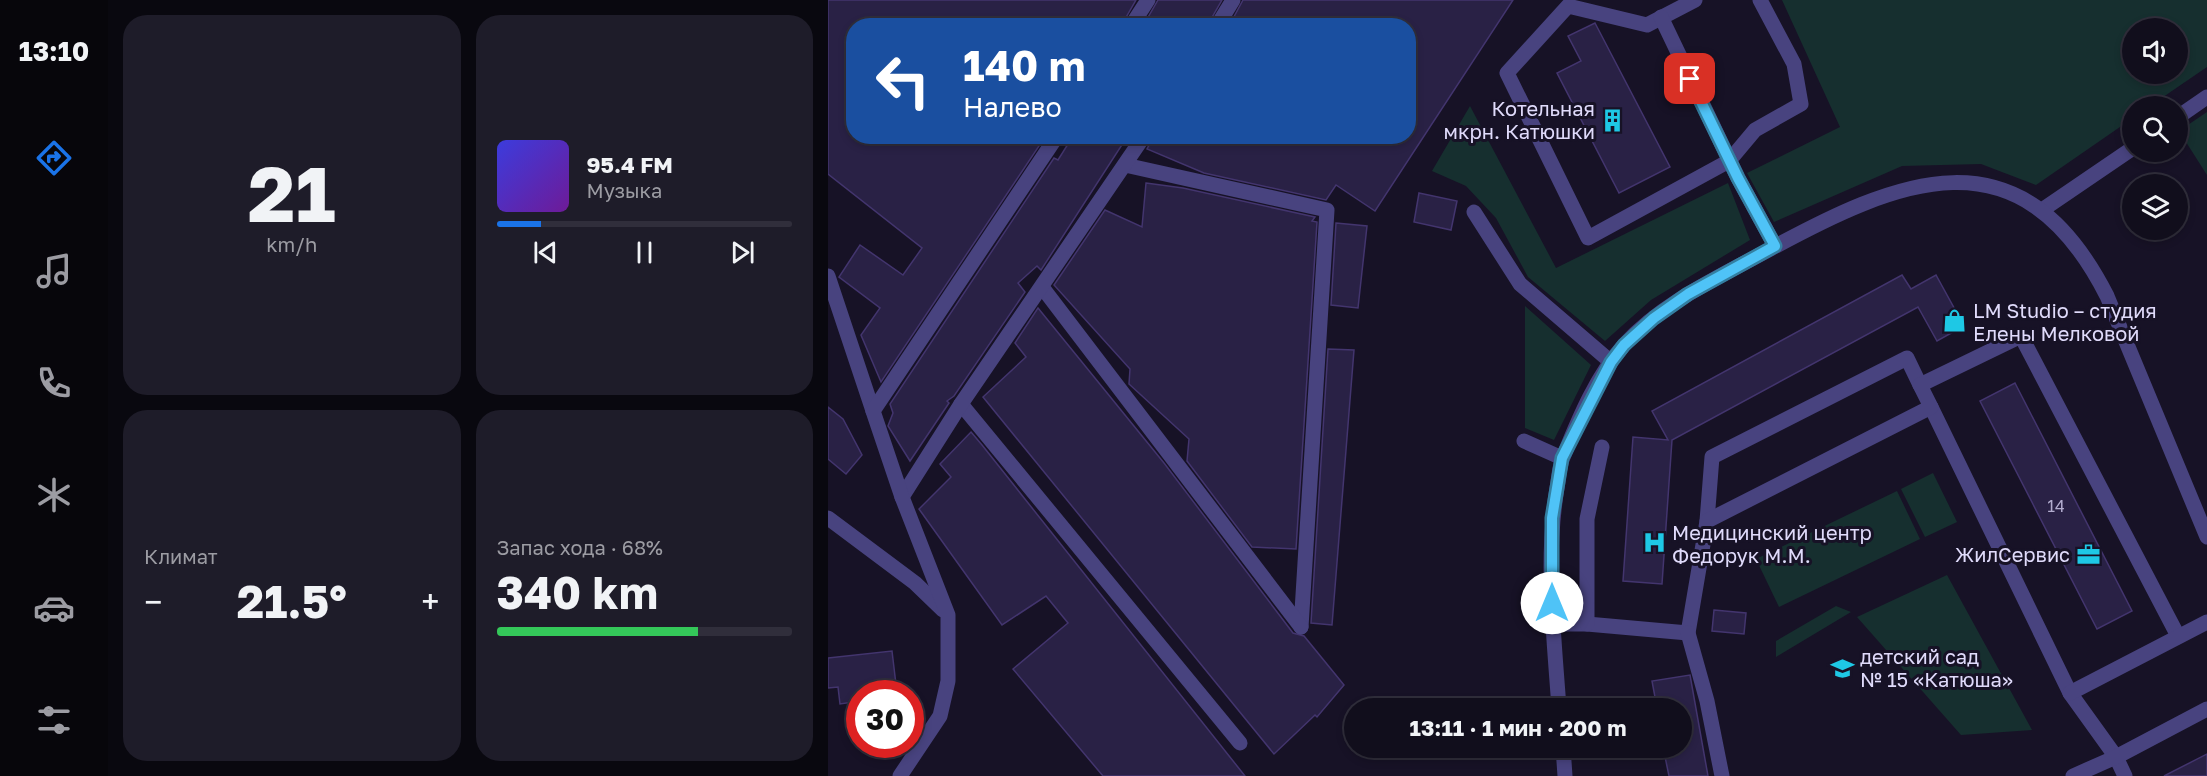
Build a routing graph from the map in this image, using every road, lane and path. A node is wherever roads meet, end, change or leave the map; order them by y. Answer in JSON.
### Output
{"nodes":[{"id":1,"x":1148,"y":0,"type":"edge"},
{"id":2,"x":1233,"y":0,"type":"edge"},
{"id":3,"x":1695,"y":0,"type":"edge"},
{"id":4,"x":1760,"y":0,"type":"edge"},
{"id":5,"x":1136,"y":18,"type":"edge"},
{"id":6,"x":1221,"y":18,"type":"edge"},
{"id":7,"x":1662,"y":18,"type":"junction"},
{"id":8,"x":2207,"y":97,"type":"edge"},
{"id":9,"x":2188,"y":110,"type":"edge"},
{"id":10,"x":1052,"y":144,"type":"edge"},
{"id":11,"x":1139,"y":144,"type":"edge"},
{"id":12,"x":2122,"y":155,"type":"edge"},
{"id":13,"x":1729,"y":161,"type":"junction"},
{"id":14,"x":1125,"y":165,"type":"junction"},
{"id":15,"x":2042,"y":210,"type":"junction"},
{"id":16,"x":1474,"y":212,"type":"dead end"},
{"id":17,"x":1775,"y":246,"type":"junction"},
{"id":18,"x":828,"y":276,"type":"edge"},
{"id":19,"x":1042,"y":287,"type":"junction"},
{"id":20,"x":1611,"y":362,"type":"junction"},
{"id":21,"x":1920,"y":385,"type":"junction"},
{"id":22,"x":961,"y":404,"type":"junction"},
{"id":23,"x":1931,"y":407,"type":"junction"},
{"id":24,"x":873,"y":411,"type":"junction"},
{"id":25,"x":1524,"y":441,"type":"dead end"},
{"id":26,"x":1602,"y":447,"type":"dead end"},
{"id":27,"x":1562,"y":458,"type":"junction"},
{"id":28,"x":902,"y":497,"type":"junction"},
{"id":29,"x":828,"y":518,"type":"edge"},
{"id":30,"x":1707,"y":521,"type":"junction"},
{"id":31,"x":2207,"y":537,"type":"edge"},
{"id":32,"x":948,"y":615,"type":"junction"},
{"id":33,"x":2207,"y":622,"type":"edge"},
{"id":34,"x":1553,"y":624,"type":"junction"},
{"id":35,"x":1587,"y":624,"type":"junction"},
{"id":36,"x":1688,"y":633,"type":"junction"},
{"id":37,"x":2178,"y":636,"type":"junction"},
{"id":38,"x":2070,"y":693,"type":"junction"},
{"id":39,"x":1558,"y":698,"type":"edge"},
{"id":40,"x":2207,"y":709,"type":"edge"},
{"id":41,"x":1240,"y":743,"type":"dead end"},
{"id":42,"x":2116,"y":757,"type":"junction"},
{"id":43,"x":1564,"y":758,"type":"edge"},
{"id":44,"x":900,"y":776,"type":"edge"},
{"id":45,"x":1565,"y":776,"type":"edge"},
{"id":46,"x":1722,"y":776,"type":"edge"},
{"id":47,"x":2073,"y":776,"type":"edge"},
{"id":48,"x":2125,"y":776,"type":"edge"}],
"edges":[{"from":1,"to":5,"type":"street"},
{"from":2,"to":6,"type":"street"},
{"from":3,"to":7,"type":"street"},
{"from":4,"to":13,"type":"street"},
{"from":7,"to":13,"type":"street"},
{"from":7,"to":13,"type":"street"},
{"from":8,"to":9,"type":"street"},
{"from":10,"to":24,"type":"street"},
{"from":11,"to":14,"type":"street"},
{"from":12,"to":15,"type":"street"},
{"from":13,"to":17,"type":"street"},
{"from":14,"to":19,"type":"street"},
{"from":14,"to":19,"type":"street"},
{"from":15,"to":17,"type":"street"},
{"from":15,"to":31,"type":"street"},
{"from":16,"to":20,"type":"street"},
{"from":17,"to":20,"type":"street"},
{"from":18,"to":24,"type":"street"},
{"from":19,"to":22,"type":"street"},
{"from":20,"to":27,"type":"street"},
{"from":21,"to":23,"type":"street"},
{"from":21,"to":30,"type":"street"},
{"from":21,"to":37,"type":"street"},
{"from":22,"to":28,"type":"street"},
{"from":22,"to":41,"type":"street"},
{"from":23,"to":30,"type":"street"},
{"from":23,"to":38,"type":"street"},
{"from":24,"to":28,"type":"street"},
{"from":25,"to":27,"type":"street"},
{"from":26,"to":35,"type":"street"},
{"from":27,"to":34,"type":"street"},
{"from":28,"to":32,"type":"street"},
{"from":29,"to":32,"type":"street"},
{"from":30,"to":36,"type":"street"},
{"from":32,"to":44,"type":"street"},
{"from":33,"to":37,"type":"street"},
{"from":34,"to":35,"type":"street"},
{"from":34,"to":39,"type":"street"},
{"from":35,"to":36,"type":"street"},
{"from":36,"to":46,"type":"street"},
{"from":37,"to":38,"type":"street"},
{"from":38,"to":42,"type":"street"},
{"from":40,"to":42,"type":"street"},
{"from":42,"to":47,"type":"street"},
{"from":42,"to":48,"type":"street"},
{"from":43,"to":45,"type":"street"}]}
